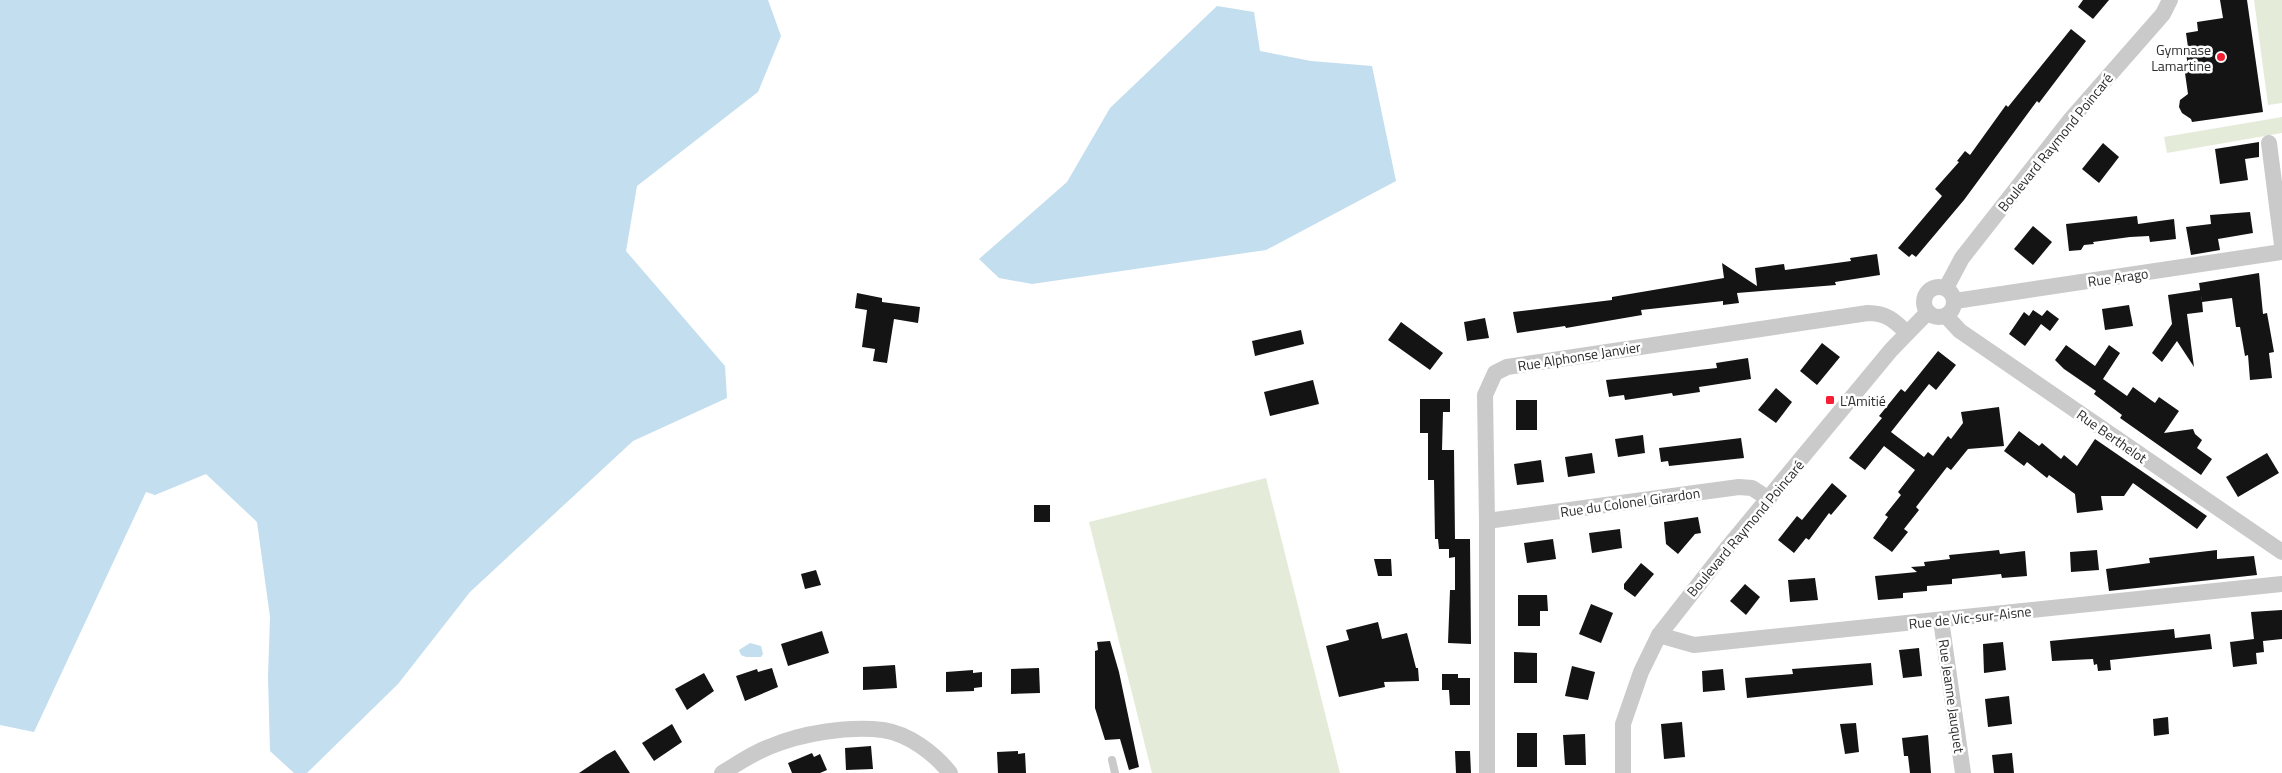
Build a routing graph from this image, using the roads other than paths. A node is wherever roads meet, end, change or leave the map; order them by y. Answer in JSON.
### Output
{"nodes":[{"id":1,"x":2170,"y":0,"type":"edge"},
{"id":2,"x":2269,"y":143,"type":"dead end"},
{"id":3,"x":2282,"y":245,"type":"edge"},
{"id":4,"x":2282,"y":252,"type":"edge"},
{"id":5,"x":1950,"y":294,"type":"junction"},
{"id":6,"x":1928,"y":312,"type":"junction"},
{"id":7,"x":1946,"y":316,"type":"junction"},
{"id":8,"x":1907,"y":333,"type":"junction"},
{"id":9,"x":1769,"y":499,"type":"junction"},
{"id":10,"x":1487,"y":521,"type":"junction"},
{"id":11,"x":2282,"y":552,"type":"edge"},
{"id":12,"x":2282,"y":584,"type":"edge"},
{"id":13,"x":1941,"y":620,"type":"junction"},
{"id":14,"x":1659,"y":634,"type":"junction"},
{"id":15,"x":1112,"y":760,"type":"dead end"},
{"id":16,"x":722,"y":773,"type":"edge"},
{"id":17,"x":950,"y":773,"type":"edge"},
{"id":18,"x":1115,"y":773,"type":"edge"},
{"id":19,"x":1487,"y":773,"type":"edge"},
{"id":20,"x":1623,"y":773,"type":"edge"},
{"id":21,"x":1963,"y":773,"type":"edge"}],
"edges":[{"from":1,"to":5,"type":"street","name":"Boulevard Raymond Poincaré"},
{"from":2,"to":3,"type":"street"},
{"from":4,"to":5,"type":"street","name":"Rue Arago"},
{"from":5,"to":6,"type":"street"},
{"from":5,"to":7,"type":"street"},
{"from":6,"to":7,"type":"street"},
{"from":6,"to":8,"type":"street","name":"Boulevard Raymond Poincaré"},
{"from":7,"to":11,"type":"street","name":"Rue Berthelot"},
{"from":8,"to":9,"type":"street","name":"Boulevard Raymond Poincaré"},
{"from":8,"to":10,"type":"street","name":"Rue Alphonse Janvier"},
{"from":9,"to":10,"type":"street","name":"Rue du Colonel Girardon"},
{"from":9,"to":14,"type":"street","name":"Boulevard Raymond Poincaré"},
{"from":10,"to":19,"type":"street","name":"Rue Alphonse Janvier"},
{"from":12,"to":13,"type":"street","name":"Rue de Vic-sur-Aisne"},
{"from":13,"to":14,"type":"street","name":"Rue de Vic-sur-Aisne"},
{"from":13,"to":21,"type":"street","name":"Rue Jeanne Jauquet"},
{"from":14,"to":20,"type":"street","name":"Boulevard Raymond Poincaré"},
{"from":15,"to":18,"type":"lane"},
{"from":16,"to":17,"type":"street"}]}
